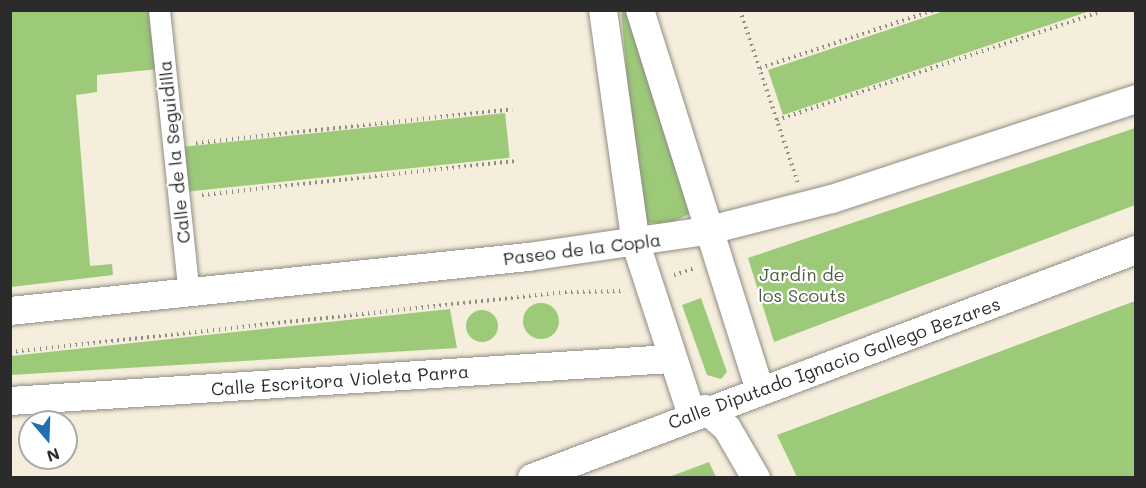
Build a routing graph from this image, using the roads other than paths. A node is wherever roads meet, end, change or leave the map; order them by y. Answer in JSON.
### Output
{"nodes":[{"id":1,"x":159,"y":10,"type":"edge"},
{"id":2,"x":603,"y":10,"type":"edge"},
{"id":3,"x":640,"y":10,"type":"edge"},
{"id":4,"x":1136,"y":99,"type":"edge"},
{"id":5,"x":706,"y":231,"type":"junction"},
{"id":6,"x":636,"y":244,"type":"junction"},
{"id":7,"x":1136,"y":250,"type":"edge"},
{"id":8,"x":189,"y":294,"type":"junction"},
{"id":9,"x":10,"y":311,"type":"edge"},
{"id":10,"x":670,"y":359,"type":"junction"},
{"id":11,"x":760,"y":390,"type":"junction"},
{"id":12,"x":10,"y":401,"type":"edge"},
{"id":13,"x":699,"y":412,"type":"junction"},
{"id":14,"x":536,"y":477,"type":"edge"},
{"id":15,"x":756,"y":477,"type":"edge"}],
"edges":[{"from":1,"to":8,"type":"street","name":"Calle de la Seguidilla"},
{"from":2,"to":6,"type":"street"},
{"from":3,"to":5,"type":"street"},
{"from":4,"to":5,"type":"street","name":"Paseo de la Copla"},
{"from":5,"to":6,"type":"street","name":"Paseo de la Copla"},
{"from":5,"to":11,"type":"street"},
{"from":6,"to":8,"type":"street","name":"Paseo de la Copla"},
{"from":6,"to":10,"type":"street"},
{"from":7,"to":11,"type":"street","name":"Calle Diputado Ignacio Gallego Bezares"},
{"from":8,"to":9,"type":"street","name":"Paseo de la Copla"},
{"from":10,"to":12,"type":"street","name":"Calle Escritora Violeta Parra"},
{"from":10,"to":13,"type":"street"},
{"from":11,"to":13,"type":"street","name":"Calle Diputado Ignacio Gallego Bezares"},
{"from":13,"to":14,"type":"street","name":"Calle Diputado Ignacio Gallego Bezares"},
{"from":13,"to":15,"type":"street"}]}
